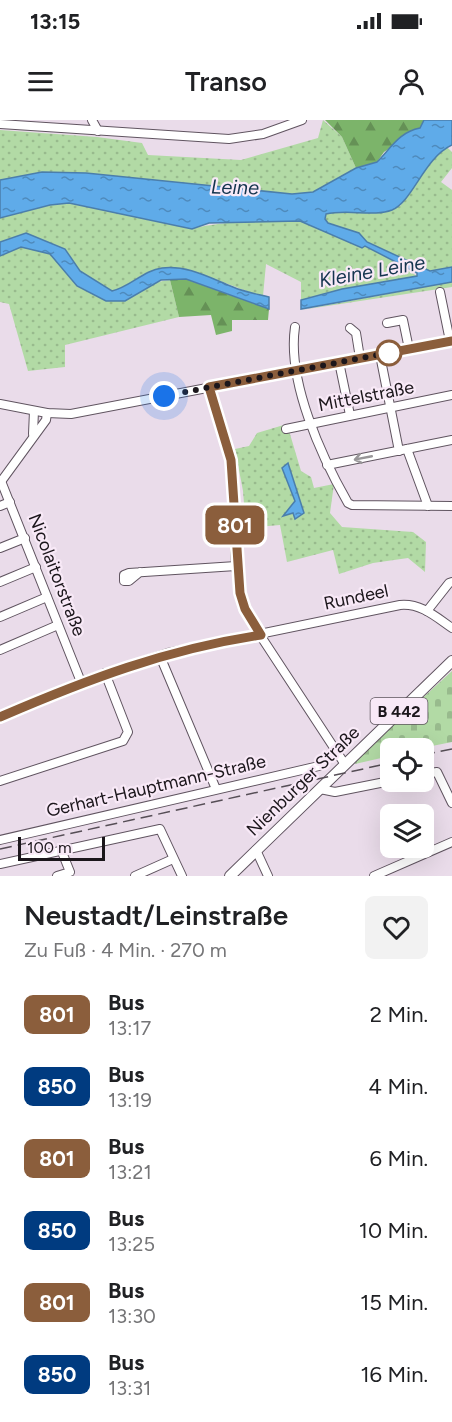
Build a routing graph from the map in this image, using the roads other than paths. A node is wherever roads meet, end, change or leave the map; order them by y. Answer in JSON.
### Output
{"nodes":[{"id":1,"x":92,"y":120,"type":"edge"},
{"id":2,"x":302,"y":120,"type":"edge"},
{"id":3,"x":0,"y":124,"type":"edge"},
{"id":4,"x":98,"y":131,"type":"junction"},
{"id":5,"x":440,"y":292,"type":"dead end"},
{"id":6,"x":387,"y":323,"type":"dead end"},
{"id":7,"x":295,"y":327,"type":"dead end"},
{"id":8,"x":350,"y":328,"type":"dead end"},
{"id":9,"x":451,"y":341,"type":"edge"},
{"id":10,"x":409,"y":349,"type":"junction"},
{"id":11,"x":380,"y":355,"type":"junction"},
{"id":12,"x":360,"y":358,"type":"junction"},
{"id":13,"x":339,"y":362,"type":"junction"},
{"id":14,"x":298,"y":370,"type":"junction"},
{"id":15,"x":209,"y":387,"type":"junction"},
{"id":16,"x":452,"y":395,"type":"edge"},
{"id":17,"x":0,"y":404,"type":"edge"},
{"id":18,"x":390,"y":408,"type":"junction"},
{"id":19,"x":34,"y":411,"type":"junction"},
{"id":20,"x":47,"y":414,"type":"junction"},
{"id":21,"x":350,"y":415,"type":"junction"},
{"id":22,"x":311,"y":423,"type":"junction"},
{"id":23,"x":286,"y":429,"type":"dead end"},
{"id":24,"x":33,"y":434,"type":"junction"},
{"id":25,"x":452,"y":440,"type":"edge"},
{"id":26,"x":403,"y":450,"type":"junction"},
{"id":27,"x":327,"y":465,"type":"junction"},
{"id":28,"x":0,"y":482,"type":"edge"},
{"id":29,"x":10,"y":502,"type":"junction"},
{"id":30,"x":0,"y":506,"type":"edge"},
{"id":31,"x":428,"y":506,"type":"junction"},
{"id":32,"x":452,"y":506,"type":"edge"},
{"id":33,"x":25,"y":538,"type":"junction"},
{"id":34,"x":0,"y":548,"type":"edge"},
{"id":35,"x":236,"y":566,"type":"junction"},
{"id":36,"x":36,"y":567,"type":"junction"},
{"id":37,"x":140,"y":572,"type":"dead end"},
{"id":38,"x":0,"y":582,"type":"edge"},
{"id":39,"x":452,"y":582,"type":"edge"},
{"id":40,"x":47,"y":597,"type":"junction"},
{"id":41,"x":427,"y":611,"type":"junction"},
{"id":42,"x":0,"y":617,"type":"edge"},
{"id":43,"x":58,"y":625,"type":"junction"},
{"id":44,"x":452,"y":628,"type":"edge"},
{"id":45,"x":261,"y":635,"type":"junction"},
{"id":46,"x":0,"y":650,"type":"edge"},
{"id":47,"x":160,"y":656,"type":"junction"},
{"id":48,"x":452,"y":661,"type":"edge"},
{"id":49,"x":105,"y":673,"type":"junction"},
{"id":50,"x":81,"y":682,"type":"junction"},
{"id":51,"x":0,"y":717,"type":"edge"},
{"id":52,"x":344,"y":763,"type":"junction"},
{"id":53,"x":319,"y":766,"type":"dead end"},
{"id":54,"x":434,"y":772,"type":"edge"},
{"id":55,"x":0,"y":782,"type":"edge"},
{"id":56,"x":380,"y":783,"type":"edge"},
{"id":57,"x":216,"y":789,"type":"junction"},
{"id":58,"x":320,"y":789,"type":"junction"},
{"id":59,"x":452,"y":803,"type":"edge"},
{"id":60,"x":0,"y":840,"type":"edge"},
{"id":61,"x":452,"y":842,"type":"edge"},
{"id":62,"x":256,"y":850,"type":"junction"},
{"id":63,"x":62,"y":852,"type":"junction"},
{"id":64,"x":173,"y":859,"type":"junction"},
{"id":65,"x":0,"y":864,"type":"edge"},
{"id":66,"x":57,"y":876,"type":"edge"},
{"id":67,"x":135,"y":876,"type":"edge"},
{"id":68,"x":182,"y":876,"type":"edge"},
{"id":69,"x":230,"y":876,"type":"edge"},
{"id":70,"x":268,"y":876,"type":"edge"},
{"id":71,"x":374,"y":876,"type":"edge"}],
"edges":[{"from":1,"to":4,"type":"street"},
{"from":2,"to":4,"type":"street"},
{"from":3,"to":4,"type":"street"},
{"from":5,"to":9,"type":"street"},
{"from":6,"to":10,"type":"street"},
{"from":7,"to":14,"type":"street"},
{"from":8,"to":12,"type":"street"},
{"from":9,"to":10,"type":"street"},
{"from":10,"to":11,"type":"street"},
{"from":11,"to":12,"type":"street"},
{"from":11,"to":18,"type":"street"},
{"from":12,"to":13,"type":"street"},
{"from":13,"to":14,"type":"street"},
{"from":13,"to":21,"type":"street"},
{"from":14,"to":15,"type":"street"},
{"from":14,"to":22,"type":"street"},
{"from":15,"to":20,"type":"street"},
{"from":15,"to":35,"type":"street"},
{"from":16,"to":18,"type":"street","name":"Mittelstraße"},
{"from":17,"to":19,"type":"street"},
{"from":18,"to":21,"type":"street","name":"Mittelstraße"},
{"from":18,"to":26,"type":"street"},
{"from":19,"to":20,"type":"street"},
{"from":19,"to":24,"type":"street"},
{"from":20,"to":24,"type":"street"},
{"from":21,"to":22,"type":"street","name":"Mittelstraße"},
{"from":22,"to":23,"type":"street","name":"Mittelstraße"},
{"from":22,"to":27,"type":"street"},
{"from":24,"to":28,"type":"street"},
{"from":25,"to":26,"type":"street"},
{"from":26,"to":27,"type":"street","one_way":true},
{"from":26,"to":31,"type":"street"},
{"from":27,"to":31,"type":"street"},
{"from":28,"to":29,"type":"street","name":"Nicolaitorstraße"},
{"from":29,"to":30,"type":"street"},
{"from":29,"to":33,"type":"street","name":"Nicolaitorstraße"},
{"from":31,"to":32,"type":"street"},
{"from":33,"to":34,"type":"street"},
{"from":33,"to":36,"type":"street","name":"Nicolaitorstraße"},
{"from":35,"to":37,"type":"street"},
{"from":35,"to":45,"type":"street"},
{"from":36,"to":38,"type":"street"},
{"from":36,"to":40,"type":"street","name":"Nicolaitorstraße"},
{"from":39,"to":41,"type":"street"},
{"from":40,"to":42,"type":"street"},
{"from":40,"to":43,"type":"street","name":"Nicolaitorstraße"},
{"from":41,"to":44,"type":"street","name":"Rundeel"},
{"from":41,"to":45,"type":"street","name":"Rundeel"},
{"from":43,"to":46,"type":"street"},
{"from":43,"to":50,"type":"street","name":"Nicolaitorstraße"},
{"from":45,"to":47,"type":"street","name":"Rundeel"},
{"from":45,"to":52,"type":"street"},
{"from":47,"to":49,"type":"street","name":"Rundeel"},
{"from":47,"to":57,"type":"street"},
{"from":48,"to":52,"type":"main road","name":"Nienburger Straße","number":"B 442"},
{"from":49,"to":50,"type":"street","name":"Rundeel"},
{"from":49,"to":55,"type":"street"},
{"from":50,"to":51,"type":"street","name":"Rundeel"},
{"from":52,"to":58,"type":"main road","name":"Nienburger Straße","number":"B 442"},
{"from":53,"to":57,"type":"street","name":"Gerhart-Hauptmann-Straße"},
{"from":54,"to":59,"type":"street"},
{"from":56,"to":58,"type":"street"},
{"from":57,"to":60,"type":"street","name":"Gerhart-Hauptmann-Straße"},
{"from":58,"to":62,"type":"main road","name":"Nienburger Straße","number":"B 442"},
{"from":61,"to":71,"type":"street"},
{"from":62,"to":69,"type":"main road","name":"Nienburger Straße","number":"B 442"},
{"from":62,"to":70,"type":"street"},
{"from":63,"to":64,"type":"street"},
{"from":63,"to":65,"type":"street"},
{"from":63,"to":66,"type":"street"},
{"from":64,"to":67,"type":"street"},
{"from":64,"to":68,"type":"street"}]}
